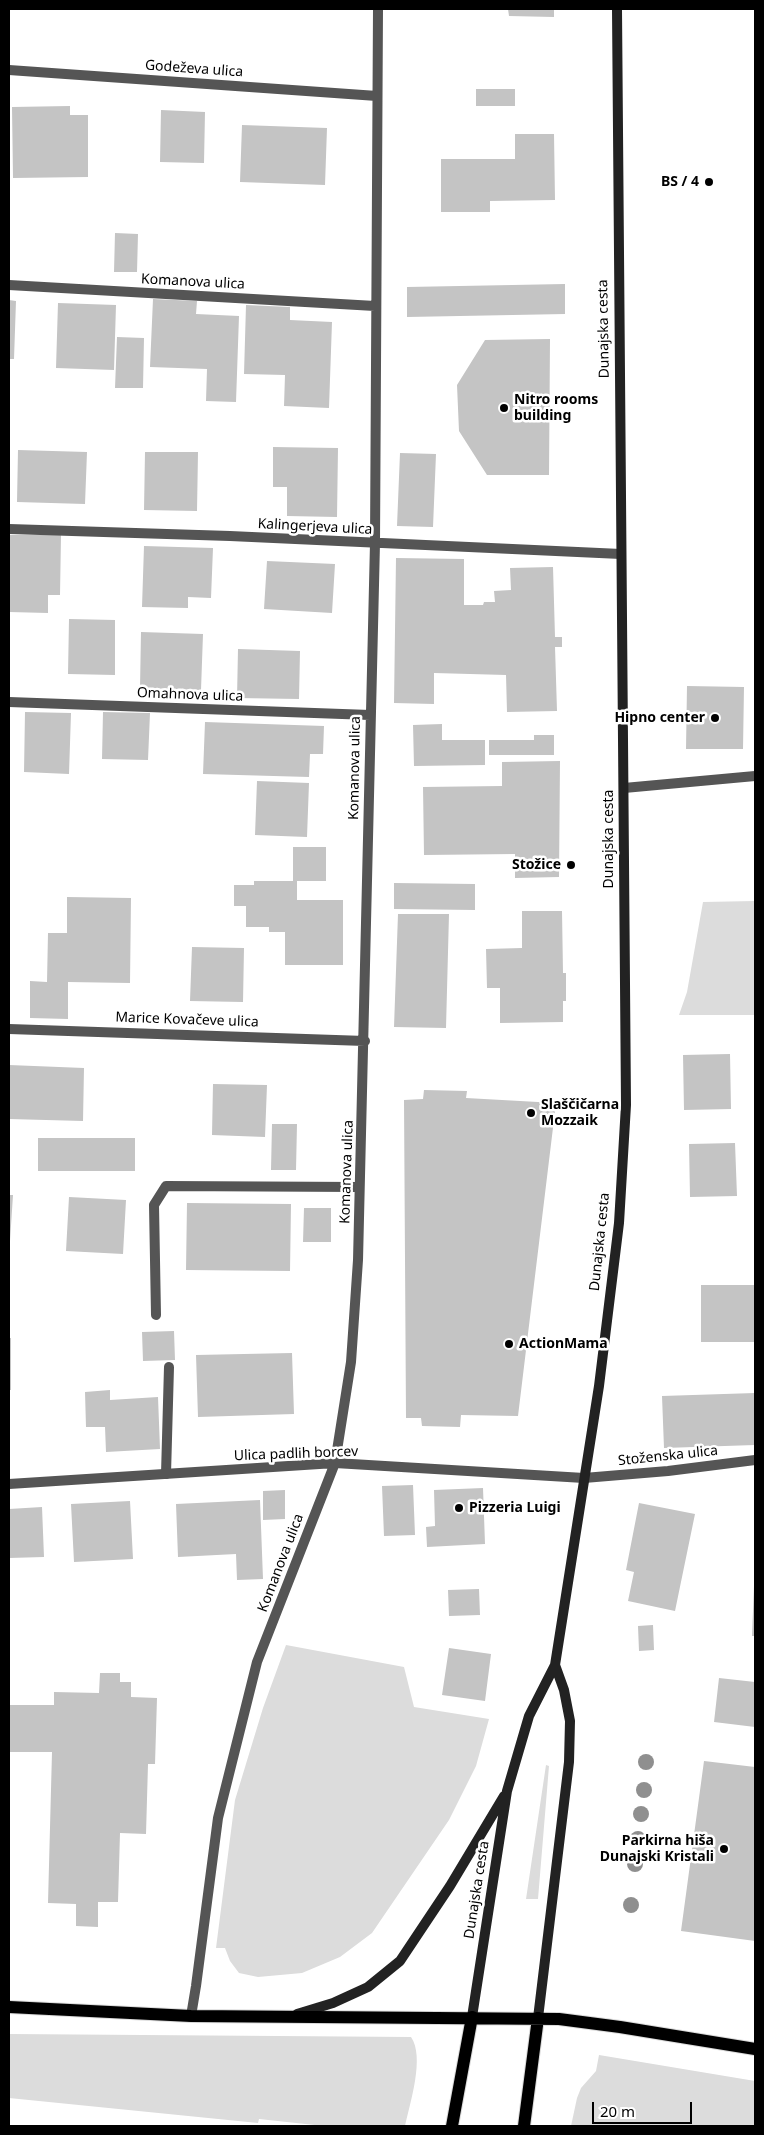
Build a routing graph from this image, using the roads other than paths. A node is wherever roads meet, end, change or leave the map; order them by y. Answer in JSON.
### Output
{"nodes":[{"id":1,"x":378,"y":9,"type":"edge"},
{"id":2,"x":617,"y":9,"type":"edge"},
{"id":3,"x":9,"y":70,"type":"edge"},
{"id":4,"x":377,"y":96,"type":"junction"},
{"id":5,"x":9,"y":285,"type":"edge"},
{"id":6,"x":375,"y":306,"type":"junction"},
{"id":7,"x":9,"y":529,"type":"edge"},
{"id":8,"x":375,"y":544,"type":"junction"},
{"id":9,"x":620,"y":554,"type":"junction"},
{"id":10,"x":9,"y":702,"type":"edge"},
{"id":11,"x":370,"y":715,"type":"junction"},
{"id":12,"x":755,"y":776,"type":"edge"},
{"id":13,"x":624,"y":788,"type":"junction"},
{"id":14,"x":9,"y":1029,"type":"edge"},
{"id":15,"x":365,"y":1041,"type":"junction"},
{"id":16,"x":359,"y":1187,"type":"junction"},
{"id":17,"x":156,"y":1315,"type":"dead end"},
{"id":18,"x":169,"y":1368,"type":"dead end"},
{"id":19,"x":755,"y":1460,"type":"edge"},
{"id":20,"x":335,"y":1463,"type":"junction"},
{"id":21,"x":166,"y":1474,"type":"junction"},
{"id":22,"x":584,"y":1478,"type":"junction"},
{"id":23,"x":9,"y":1484,"type":"edge"},
{"id":24,"x":555,"y":1665,"type":"junction"},
{"id":25,"x":507,"y":1791,"type":"junction"},
{"id":26,"x":9,"y":2007,"type":"edge"},
{"id":27,"x":191,"y":2016,"type":"junction"},
{"id":28,"x":291,"y":2016,"type":"junction"},
{"id":29,"x":472,"y":2017,"type":"junction"},
{"id":30,"x":538,"y":2018,"type":"junction"},
{"id":31,"x":755,"y":2049,"type":"edge"},
{"id":32,"x":452,"y":2126,"type":"edge"},
{"id":33,"x":524,"y":2126,"type":"edge"}],
"edges":[{"from":1,"to":4,"type":"street","name":"Komanova ulica"},
{"from":2,"to":9,"type":"main road","name":"Dunajska cesta"},
{"from":3,"to":4,"type":"street","name":"Godeževa ulica"},
{"from":4,"to":6,"type":"street","name":"Komanova ulica"},
{"from":5,"to":6,"type":"street","name":"Komanova ulica"},
{"from":6,"to":8,"type":"street","name":"Komanova ulica"},
{"from":7,"to":8,"type":"street","name":"Kalingerjeva ulica"},
{"from":8,"to":9,"type":"street","name":"Kalingerjeva ulica"},
{"from":8,"to":11,"type":"street","name":"Komanova ulica"},
{"from":9,"to":13,"type":"main road","name":"Dunajska cesta"},
{"from":10,"to":11,"type":"street","name":"Omahnova ulica"},
{"from":11,"to":15,"type":"street","name":"Komanova ulica"},
{"from":12,"to":13,"type":"street"},
{"from":13,"to":22,"type":"main road","name":"Dunajska cesta"},
{"from":14,"to":15,"type":"street","name":"Marice Kovačeve ulica"},
{"from":15,"to":16,"type":"street","name":"Komanova ulica"},
{"from":16,"to":17,"type":"street"},
{"from":16,"to":20,"type":"street","name":"Komanova ulica"},
{"from":18,"to":21,"type":"street"},
{"from":19,"to":22,"type":"street","name":"Stoženska ulica"},
{"from":20,"to":21,"type":"street","name":"Ulica padlih borcev"},
{"from":20,"to":22,"type":"street","name":"Ulica padlih borcev"},
{"from":20,"to":27,"type":"street","name":"Komanova ulica"},
{"from":21,"to":23,"type":"street","name":"Ulica padlih borcev"},
{"from":22,"to":24,"type":"main road","name":"Dunajska cesta"},
{"from":24,"to":25,"type":"main road","name":"Dunajska cesta"},
{"from":24,"to":30,"type":"main road","name":"Dunajska cesta"},
{"from":25,"to":28,"type":"main road"},
{"from":25,"to":29,"type":"main road","name":"Dunajska cesta"},
{"from":26,"to":27,"type":"main road"},
{"from":27,"to":28,"type":"main road"},
{"from":28,"to":29,"type":"main road"},
{"from":29,"to":30,"type":"main road"},
{"from":29,"to":32,"type":"main road","name":"Dunajska cesta"},
{"from":30,"to":31,"type":"main road"},
{"from":30,"to":33,"type":"main road","name":"Dunajska cesta"}]}
